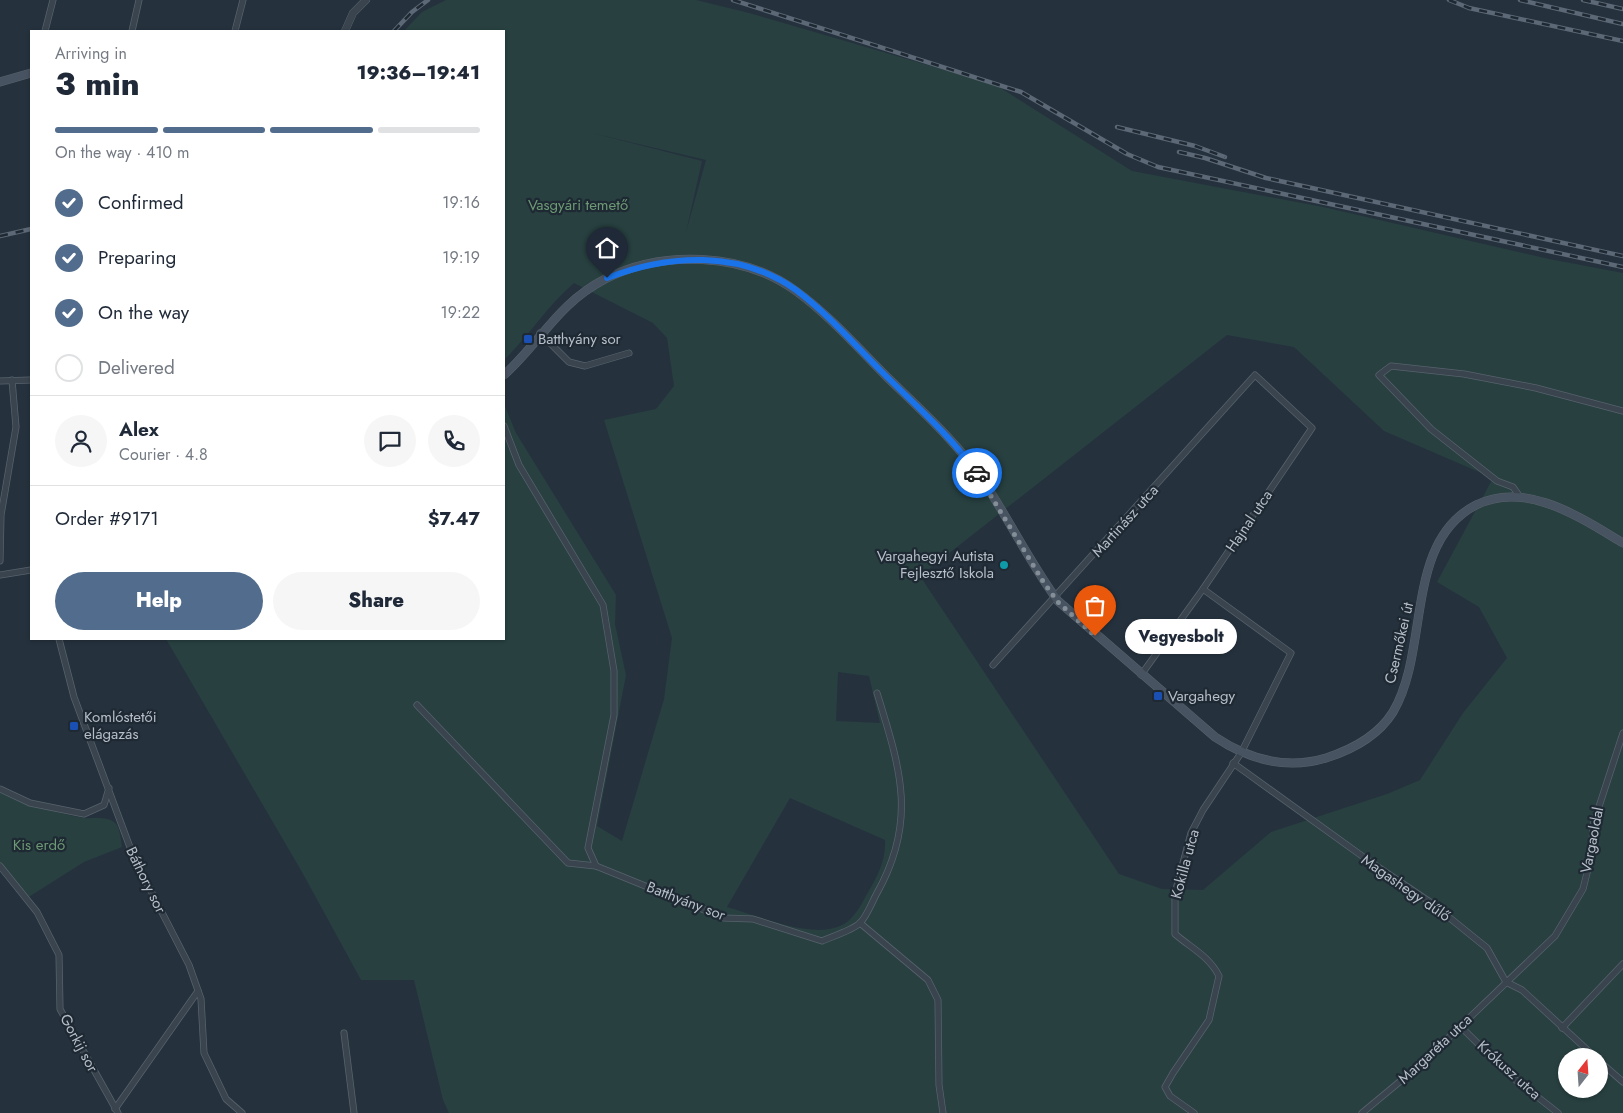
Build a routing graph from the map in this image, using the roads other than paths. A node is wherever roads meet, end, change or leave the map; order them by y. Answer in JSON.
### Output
{"nodes":[{"id":1,"x":53,"y":0,"type":"edge"},
{"id":2,"x":139,"y":0,"type":"edge"},
{"id":3,"x":243,"y":0,"type":"edge"},
{"id":4,"x":365,"y":0,"type":"edge"},
{"id":5,"x":45,"y":30,"type":"edge"},
{"id":6,"x":132,"y":30,"type":"edge"},
{"id":7,"x":235,"y":30,"type":"edge"},
{"id":8,"x":344,"y":30,"type":"edge"},
{"id":9,"x":30,"y":73,"type":"edge"},
{"id":10,"x":0,"y":82,"type":"edge"},
{"id":11,"x":540,"y":333,"type":"junction"},
{"id":12,"x":629,"y":353,"type":"dead end"},
{"id":13,"x":505,"y":374,"type":"edge"},
{"id":14,"x":1255,"y":375,"type":"joint"},
{"id":15,"x":12,"y":380,"type":"junction"},
{"id":16,"x":30,"y":380,"type":"edge"},
{"id":17,"x":0,"y":381,"type":"edge"},
{"id":18,"x":1623,"y":411,"type":"edge"},
{"id":19,"x":505,"y":429,"type":"edge"},
{"id":20,"x":1520,"y":496,"type":"junction"},
{"id":21,"x":1623,"y":543,"type":"edge"},
{"id":22,"x":0,"y":561,"type":"edge"},
{"id":23,"x":30,"y":570,"type":"edge"},
{"id":24,"x":0,"y":575,"type":"edge"},
{"id":25,"x":1203,"y":590,"type":"junction"},
{"id":26,"x":1054,"y":596,"type":"junction"},
{"id":27,"x":59,"y":640,"type":"edge"},
{"id":28,"x":993,"y":665,"type":"dead end"},
{"id":29,"x":1141,"y":675,"type":"junction"},
{"id":30,"x":877,"y":694,"type":"dead end"},
{"id":31,"x":417,"y":705,"type":"dead end"},
{"id":32,"x":1623,"y":733,"type":"edge"},
{"id":33,"x":1241,"y":753,"type":"junction"},
{"id":34,"x":1233,"y":764,"type":"junction"},
{"id":35,"x":109,"y":788,"type":"junction"},
{"id":36,"x":0,"y":789,"type":"edge"},
{"id":37,"x":0,"y":866,"type":"edge"},
{"id":38,"x":596,"y":866,"type":"junction"},
{"id":39,"x":860,"y":924,"type":"junction"},
{"id":40,"x":1623,"y":964,"type":"edge"},
{"id":41,"x":1506,"y":982,"type":"junction"},
{"id":42,"x":198,"y":991,"type":"junction"},
{"id":43,"x":1460,"y":1026,"type":"junction"},
{"id":44,"x":1562,"y":1028,"type":"junction"},
{"id":45,"x":344,"y":1033,"type":"dead end"},
{"id":46,"x":1585,"y":1048,"type":"edge"},
{"id":47,"x":1608,"y":1069,"type":"edge"},
{"id":48,"x":1623,"y":1082,"type":"edge"},
{"id":49,"x":117,"y":1111,"type":"edge"},
{"id":50,"x":242,"y":1113,"type":"edge"},
{"id":51,"x":354,"y":1113,"type":"edge"},
{"id":52,"x":942,"y":1113,"type":"edge"},
{"id":53,"x":1194,"y":1113,"type":"edge"},
{"id":54,"x":1362,"y":1113,"type":"edge"},
{"id":55,"x":1558,"y":1113,"type":"edge"}],
"edges":[{"from":1,"to":5,"type":"street"},
{"from":2,"to":6,"type":"street"},
{"from":3,"to":7,"type":"street"},
{"from":4,"to":8,"type":"street"},
{"from":9,"to":10,"type":"main road"},
{"from":11,"to":12,"type":"street"},
{"from":11,"to":13,"type":"main road","name":"Csermőkei út"},
{"from":11,"to":26,"type":"main road","name":"Csermőkei út"},
{"from":14,"to":25,"type":"street","name":"Hajnal utca"},
{"from":14,"to":26,"type":"street","name":"Martinász utca"},
{"from":15,"to":16,"type":"street"},
{"from":15,"to":17,"type":"street"},
{"from":15,"to":22,"type":"street"},
{"from":18,"to":20,"type":"street"},
{"from":19,"to":38,"type":"street"},
{"from":20,"to":21,"type":"main road","name":"Csermőkei út"},
{"from":20,"to":33,"type":"main road","name":"Csermőkei út"},
{"from":23,"to":24,"type":"street"},
{"from":25,"to":29,"type":"street","name":"Hajnal utca"},
{"from":25,"to":33,"type":"street","name":"Kokilla utca"},
{"from":26,"to":28,"type":"street","name":"Martinász utca"},
{"from":26,"to":29,"type":"main road","name":"Csermőkei út"},
{"from":27,"to":35,"type":"street","name":"Báthory sor"},
{"from":29,"to":33,"type":"main road","name":"Csermőkei út"},
{"from":30,"to":39,"type":"street"},
{"from":31,"to":38,"type":"street","name":"Batthyány sor"},
{"from":32,"to":41,"type":"street","name":"Vargaoldal"},
{"from":33,"to":34,"type":"street","name":"Kokilla utca"},
{"from":34,"to":41,"type":"street","name":"Magashegy dűlő"},
{"from":34,"to":53,"type":"street","name":"Kokilla utca"},
{"from":35,"to":36,"type":"street"},
{"from":35,"to":42,"type":"street","name":"Báthory sor"},
{"from":37,"to":49,"type":"street","name":"Gorkij sor"},
{"from":38,"to":39,"type":"street","name":"Batthyány sor"},
{"from":39,"to":52,"type":"street"},
{"from":40,"to":44,"type":"street"},
{"from":41,"to":43,"type":"street","name":"Margaréta utca"},
{"from":41,"to":44,"type":"street"},
{"from":42,"to":49,"type":"street"},
{"from":42,"to":50,"type":"street","name":"Báthory sor"},
{"from":43,"to":54,"type":"street","name":"Margaréta utca"},
{"from":43,"to":55,"type":"street","name":"Krókusz utca"},
{"from":44,"to":46,"type":"street"},
{"from":45,"to":51,"type":"street"},
{"from":47,"to":48,"type":"street"}]}
